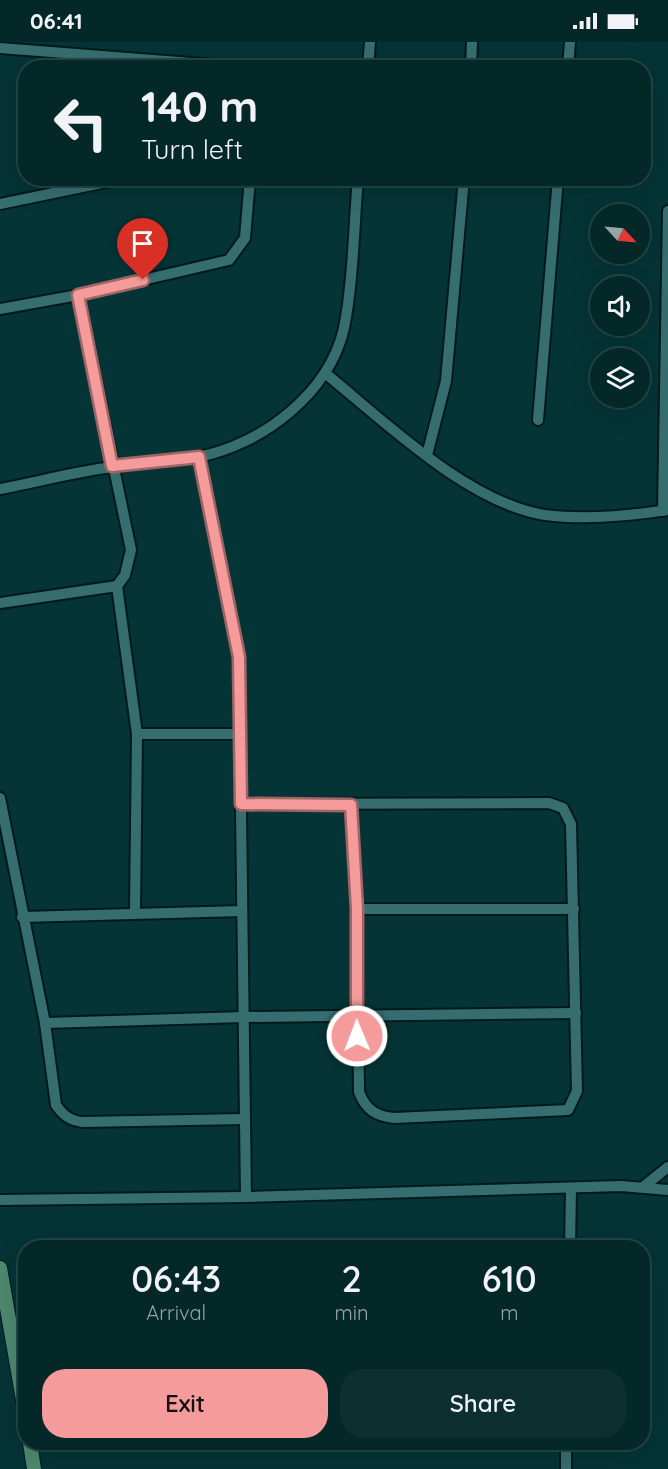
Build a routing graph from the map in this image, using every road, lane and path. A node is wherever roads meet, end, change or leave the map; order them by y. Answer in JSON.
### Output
{"nodes":[{"id":1,"x":370,"y":42,"type":"edge"},
{"id":2,"x":472,"y":42,"type":"edge"},
{"id":3,"x":570,"y":42,"type":"edge"},
{"id":4,"x":0,"y":48,"type":"edge"},
{"id":5,"x":116,"y":60,"type":"edge"},
{"id":6,"x":369,"y":60,"type":"edge"},
{"id":7,"x":471,"y":60,"type":"edge"},
{"id":8,"x":569,"y":60,"type":"edge"},
{"id":9,"x":87,"y":186,"type":"edge"},
{"id":10,"x":249,"y":186,"type":"edge"},
{"id":11,"x":357,"y":186,"type":"edge"},
{"id":12,"x":463,"y":186,"type":"edge"},
{"id":13,"x":557,"y":186,"type":"edge"},
{"id":14,"x":0,"y":204,"type":"edge"},
{"id":15,"x":668,"y":211,"type":"edge"},
{"id":16,"x":78,"y":295,"type":"junction"},
{"id":17,"x":0,"y":309,"type":"edge"},
{"id":18,"x":325,"y":373,"type":"junction"},
{"id":19,"x":538,"y":420,"type":"dead end"},
{"id":20,"x":427,"y":455,"type":"junction"},
{"id":21,"x":199,"y":457,"type":"junction"},
{"id":22,"x":112,"y":466,"type":"junction"},
{"id":23,"x":0,"y":489,"type":"edge"},
{"id":24,"x":665,"y":511,"type":"edge"},
{"id":25,"x":117,"y":586,"type":"junction"},
{"id":26,"x":0,"y":603,"type":"edge"},
{"id":27,"x":137,"y":734,"type":"junction"},
{"id":28,"x":240,"y":735,"type":"junction"},
{"id":29,"x":0,"y":798,"type":"edge"},
{"id":30,"x":241,"y":804,"type":"junction"},
{"id":31,"x":351,"y":805,"type":"junction"},
{"id":32,"x":357,"y":909,"type":"junction"},
{"id":33,"x":574,"y":909,"type":"junction"},
{"id":34,"x":242,"y":911,"type":"junction"},
{"id":35,"x":135,"y":912,"type":"junction"},
{"id":36,"x":22,"y":917,"type":"junction"},
{"id":37,"x":576,"y":1013,"type":"junction"},
{"id":38,"x":243,"y":1017,"type":"junction"},
{"id":39,"x":356,"y":1017,"type":"junction"},
{"id":40,"x":45,"y":1023,"type":"junction"},
{"id":41,"x":245,"y":1119,"type":"junction"},
{"id":42,"x":668,"y":1167,"type":"edge"},
{"id":43,"x":643,"y":1187,"type":"junction"},
{"id":44,"x":571,"y":1188,"type":"junction"},
{"id":45,"x":668,"y":1190,"type":"edge"},
{"id":46,"x":246,"y":1197,"type":"junction"},
{"id":47,"x":0,"y":1200,"type":"edge"},
{"id":48,"x":570,"y":1240,"type":"edge"},
{"id":49,"x":0,"y":1268,"type":"edge"},
{"id":50,"x":18,"y":1371,"type":"edge"},
{"id":51,"x":31,"y":1450,"type":"edge"},
{"id":52,"x":566,"y":1450,"type":"edge"},
{"id":53,"x":34,"y":1469,"type":"edge"},
{"id":54,"x":566,"y":1469,"type":"edge"}],
"edges":[{"from":1,"to":6,"type":"street"},
{"from":2,"to":7,"type":"street"},
{"from":3,"to":8,"type":"street"},
{"from":4,"to":5,"type":"street"},
{"from":9,"to":14,"type":"street"},
{"from":10,"to":16,"type":"street"},
{"from":11,"to":18,"type":"street"},
{"from":12,"to":20,"type":"street"},
{"from":13,"to":19,"type":"street"},
{"from":15,"to":24,"type":"street"},
{"from":16,"to":17,"type":"street"},
{"from":16,"to":22,"type":"street"},
{"from":18,"to":20,"type":"street"},
{"from":18,"to":21,"type":"street"},
{"from":20,"to":24,"type":"street"},
{"from":21,"to":22,"type":"street"},
{"from":21,"to":28,"type":"street"},
{"from":22,"to":23,"type":"street"},
{"from":22,"to":25,"type":"street"},
{"from":25,"to":26,"type":"street"},
{"from":25,"to":27,"type":"street"},
{"from":27,"to":28,"type":"street"},
{"from":27,"to":35,"type":"street"},
{"from":28,"to":30,"type":"street"},
{"from":29,"to":36,"type":"street"},
{"from":30,"to":31,"type":"street"},
{"from":30,"to":34,"type":"street"},
{"from":31,"to":32,"type":"street"},
{"from":31,"to":33,"type":"street"},
{"from":32,"to":33,"type":"street"},
{"from":32,"to":39,"type":"street"},
{"from":33,"to":37,"type":"street"},
{"from":34,"to":35,"type":"street"},
{"from":34,"to":38,"type":"street"},
{"from":35,"to":36,"type":"street"},
{"from":36,"to":40,"type":"street"},
{"from":37,"to":39,"type":"street"},
{"from":37,"to":39,"type":"street"},
{"from":38,"to":39,"type":"street"},
{"from":38,"to":40,"type":"street"},
{"from":38,"to":41,"type":"street"},
{"from":40,"to":41,"type":"street"},
{"from":41,"to":46,"type":"street"},
{"from":42,"to":43,"type":"street"},
{"from":43,"to":44,"type":"street"},
{"from":43,"to":45,"type":"street"},
{"from":44,"to":46,"type":"street"},
{"from":44,"to":48,"type":"street"},
{"from":46,"to":47,"type":"street"},
{"from":49,"to":50,"type":"street"},
{"from":51,"to":53,"type":"street"},
{"from":52,"to":54,"type":"street"}]}
